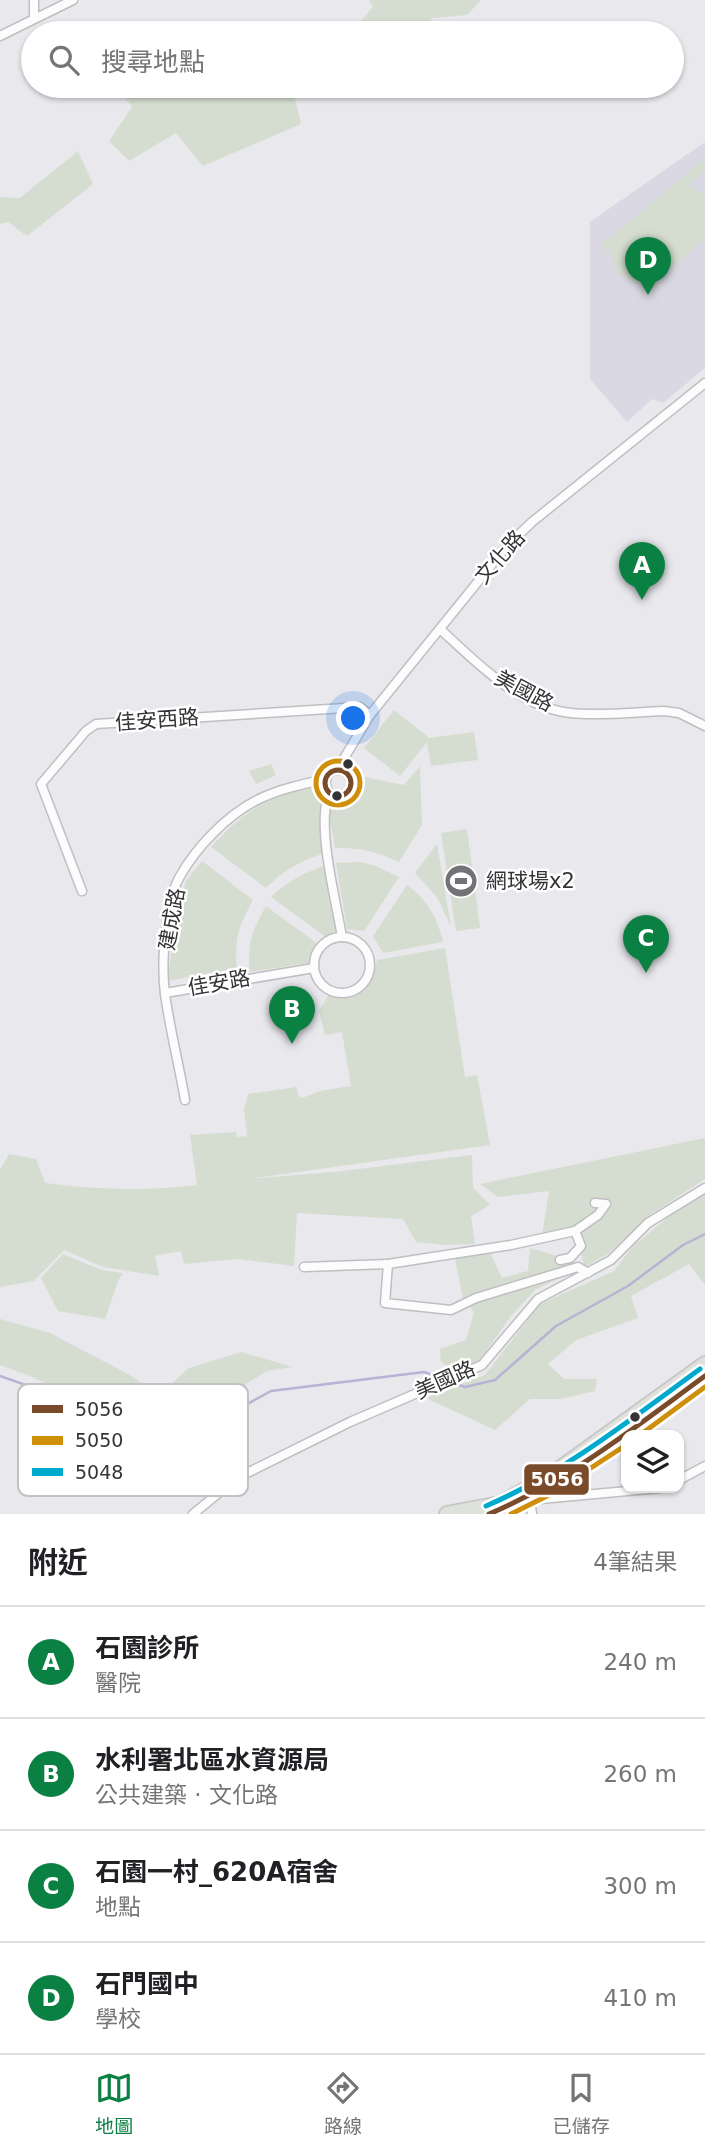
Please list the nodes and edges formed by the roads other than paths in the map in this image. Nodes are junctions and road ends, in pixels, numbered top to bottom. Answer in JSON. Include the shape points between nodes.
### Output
{"nodes":[{"id":1,"x":34,"y":0,"type":"edge"},
{"id":2,"x":73,"y":0,"type":"edge"},
{"id":3,"x":34,"y":18,"type":"junction"},
{"id":4,"x":28,"y":21,"type":"edge"},
{"id":5,"x":21,"y":25,"type":"edge"},
{"id":6,"x":0,"y":36,"type":"edge"},
{"id":7,"x":705,"y":383,"type":"edge"},
{"id":8,"x":440,"y":629,"type":"junction"},
{"id":9,"x":370,"y":715,"type":"junction"},
{"id":10,"x":705,"y":726,"type":"edge"},
{"id":11,"x":337,"y":770,"type":"junction"},
{"id":12,"x":326,"y":779,"type":"junction"},
{"id":13,"x":328,"y":793,"type":"junction"},
{"id":14,"x":82,"y":891,"type":"dead end"},
{"id":15,"x":342,"y":937,"type":"junction"},
{"id":16,"x":314,"y":968,"type":"junction"},
{"id":17,"x":165,"y":993,"type":"junction"},
{"id":18,"x":185,"y":1100,"type":"dead end"},
{"id":19,"x":705,"y":1188,"type":"edge"},
{"id":20,"x":595,"y":1203,"type":"dead end"},
{"id":21,"x":575,"y":1231,"type":"junction"},
{"id":22,"x":560,"y":1260,"type":"dead end"},
{"id":23,"x":388,"y":1264,"type":"junction"},
{"id":24,"x":304,"y":1267,"type":"dead end"},
{"id":25,"x":588,"y":1273,"type":"junction"},
{"id":26,"x":705,"y":1364,"type":"edge"},
{"id":27,"x":705,"y":1376,"type":"edge"},
{"id":28,"x":705,"y":1466,"type":"edge"},
{"id":29,"x":248,"y":1473,"type":"edge"},
{"id":30,"x":684,"y":1477,"type":"edge"},
{"id":31,"x":621,"y":1490,"type":"edge"},
{"id":32,"x":530,"y":1495,"type":"junction"},
{"id":33,"x":215,"y":1496,"type":"edge"},
{"id":34,"x":193,"y":1514,"type":"edge"},
{"id":35,"x":447,"y":1514,"type":"edge"},
{"id":36,"x":489,"y":1514,"type":"edge"},
{"id":37,"x":532,"y":1514,"type":"edge"}],
"edges":[{"from":1,"to":3,"type":"street"},
{"from":2,"to":3,"type":"street"},
{"from":3,"to":4,"type":"street"},
{"from":5,"to":6,"type":"street"},
{"from":7,"to":8,"type":"street","name":"文化路","via":[[532,522]]},
{"from":8,"to":9,"type":"street","name":"文化路"},
{"from":8,"to":10,"type":"street","name":"美國路","via":[[498,682],[546,707],[570,713],[664,711]]},
{"from":9,"to":11,"type":"street","name":"文化路"},
{"from":9,"to":14,"type":"street","name":"佳安西路","via":[[360,707],[96,724],[86,730],[41,784]]},
{"from":11,"to":12,"type":"street","name":"文化路"},
{"from":11,"to":13,"type":"street","via":[[350,777],[349,792],[335,797]]},
{"from":12,"to":13,"type":"street"},
{"from":12,"to":17,"type":"street","name":"建成路","via":[[258,800],[226,820],[200,849],[179,879],[171,908],[164,945]]},
{"from":13,"to":15,"type":"street","via":[[325,822]]},
{"from":15,"to":16,"type":"street","via":[[321,946]]},
{"from":15,"to":16,"type":"street","via":[[359,942],[367,951],[370,970],[364,983],[345,993],[331,990],[319,981]]},
{"from":16,"to":17,"type":"street","name":"佳安路"},
{"from":17,"to":18,"type":"street","name":"建成路"},
{"from":19,"to":25,"type":"street","name":"美國路","via":[[648,1223],[611,1261]]},
{"from":20,"to":21,"type":"street","via":[[606,1204]]},
{"from":21,"to":22,"type":"street","via":[[581,1246],[570,1258]]},
{"from":21,"to":23,"type":"street"},
{"from":23,"to":24,"type":"street"},
{"from":23,"to":25,"type":"street","via":[[385,1303],[451,1310],[578,1267]]},
{"from":25,"to":29,"type":"street","name":"美國路","via":[[538,1299],[482,1364]]},
{"from":26,"to":32,"type":"main road"},
{"from":27,"to":32,"type":"main road","via":[[550,1486]]},
{"from":28,"to":30,"type":"street"},
{"from":31,"to":32,"type":"street"},
{"from":32,"to":35,"type":"main road"},
{"from":32,"to":36,"type":"main road"},
{"from":32,"to":37,"type":"street"},
{"from":33,"to":34,"type":"street","name":"美國路"}]}
